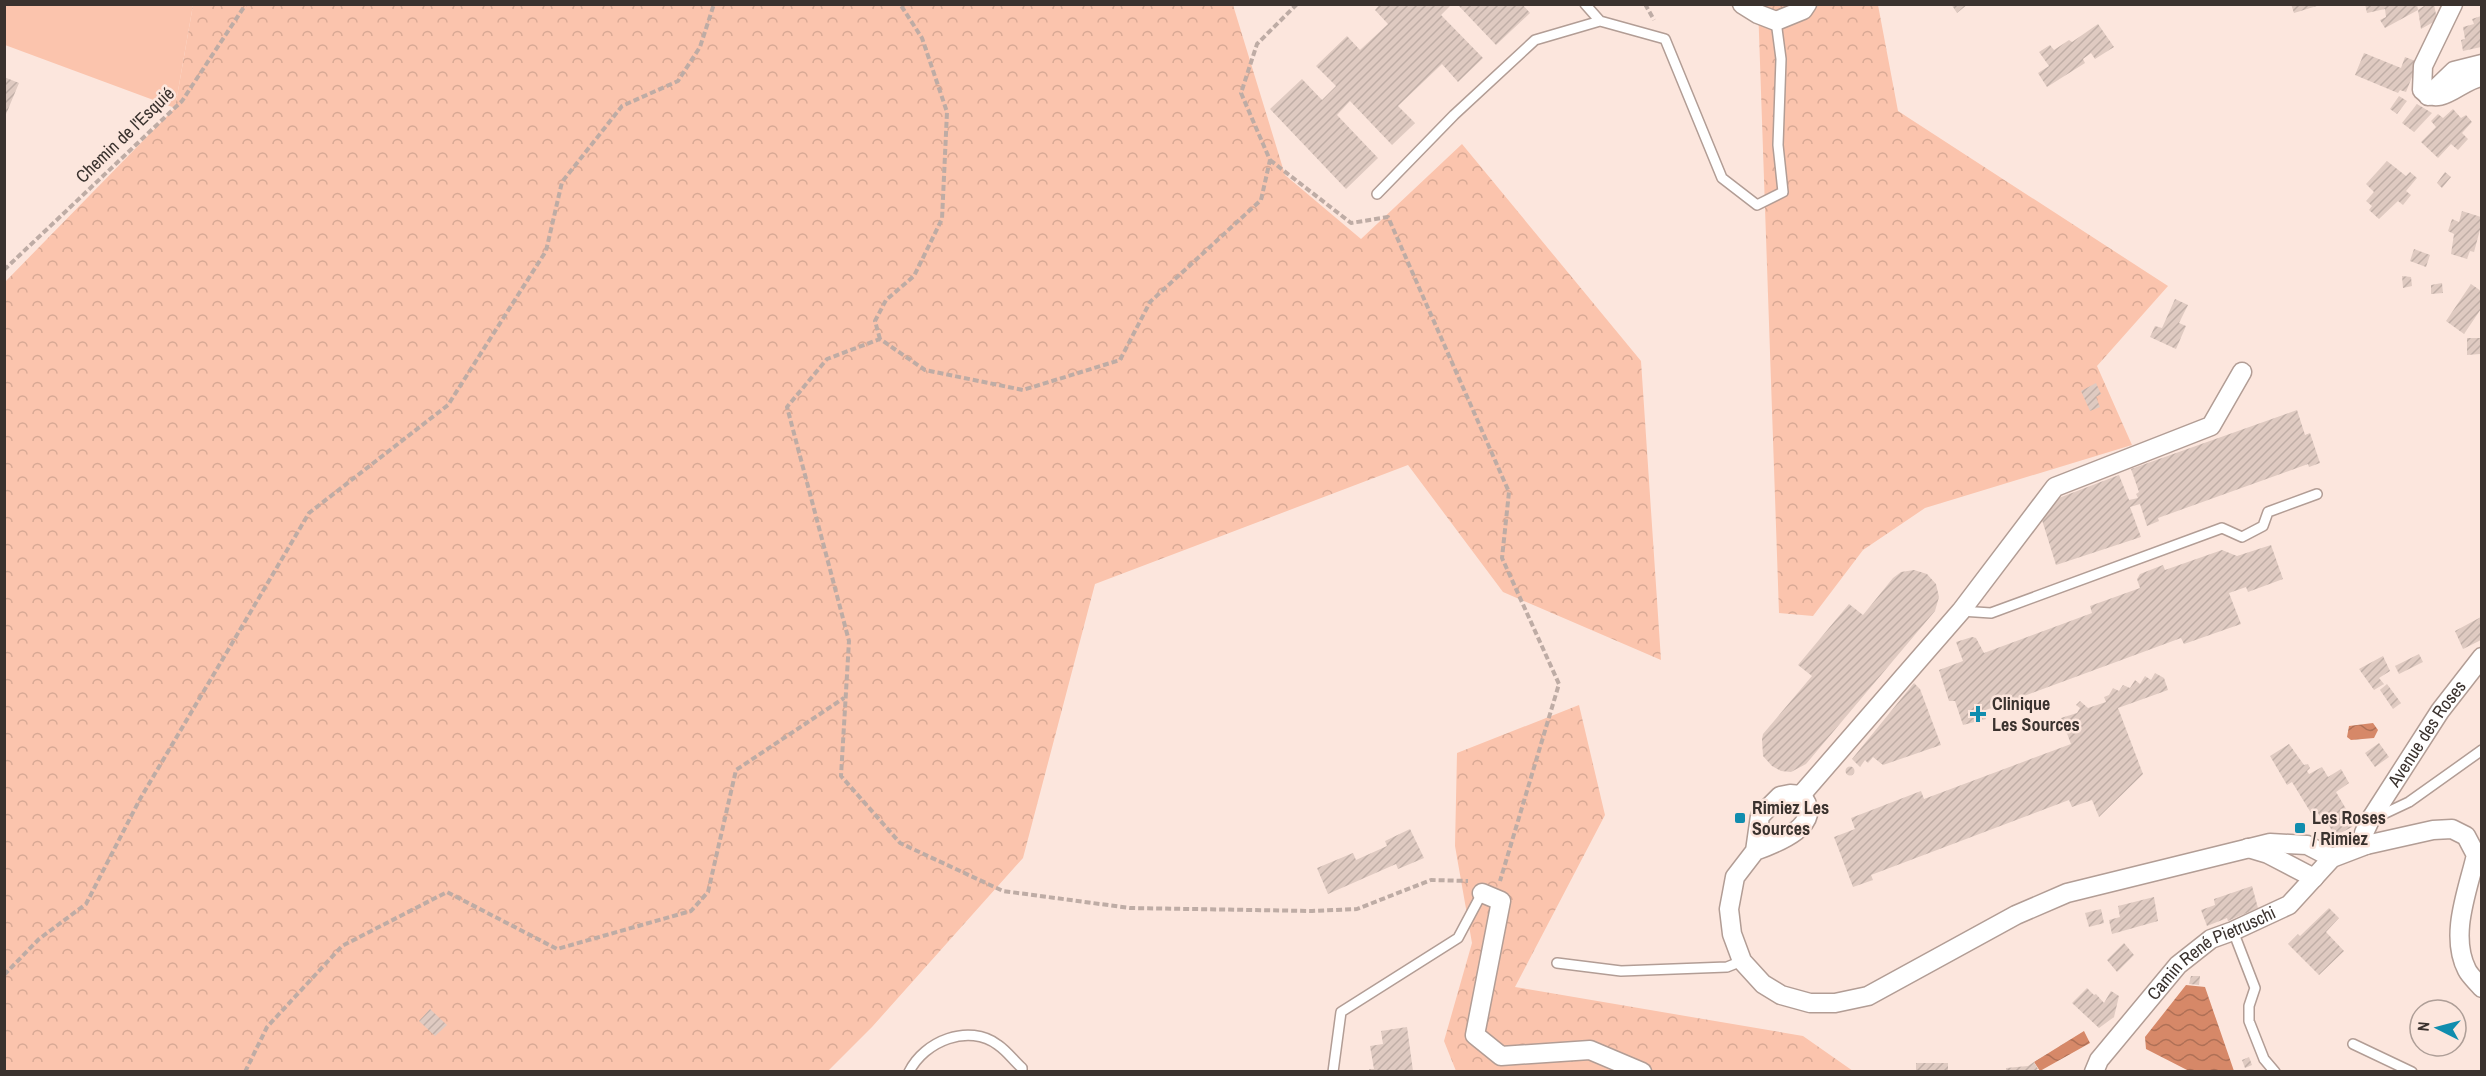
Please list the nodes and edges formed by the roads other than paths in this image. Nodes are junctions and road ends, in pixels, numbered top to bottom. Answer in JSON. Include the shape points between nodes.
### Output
{"nodes":[{"id":1,"x":1585,"y":4,"type":"edge"},
{"id":2,"x":1742,"y":4,"type":"edge"},
{"id":3,"x":1807,"y":4,"type":"edge"},
{"id":4,"x":2453,"y":4,"type":"edge"},
{"id":5,"x":1600,"y":21,"type":"junction"},
{"id":6,"x":1776,"y":21,"type":"junction"},
{"id":7,"x":2481,"y":64,"type":"edge"},
{"id":8,"x":2481,"y":77,"type":"edge"},
{"id":9,"x":2428,"y":96,"type":"junction"},
{"id":10,"x":1377,"y":194,"type":"dead end"},
{"id":11,"x":2242,"y":372,"type":"dead end"},
{"id":12,"x":2317,"y":494,"type":"dead end"},
{"id":13,"x":1961,"y":611,"type":"junction"},
{"id":14,"x":2481,"y":657,"type":"edge"},
{"id":15,"x":2481,"y":750,"type":"edge"},
{"id":16,"x":1802,"y":795,"type":"junction"},
{"id":17,"x":2370,"y":820,"type":"junction"},
{"id":18,"x":2366,"y":845,"type":"junction"},
{"id":19,"x":2248,"y":848,"type":"junction"},
{"id":20,"x":1755,"y":851,"type":"junction"},
{"id":21,"x":2479,"y":853,"type":"edge"},
{"id":22,"x":2332,"y":858,"type":"junction"},
{"id":23,"x":2314,"y":878,"type":"junction"},
{"id":24,"x":1482,"y":893,"type":"joint"},
{"id":25,"x":2233,"y":931,"type":"junction"},
{"id":26,"x":1742,"y":961,"type":"junction"},
{"id":27,"x":1557,"y":963,"type":"dead end"},
{"id":28,"x":2481,"y":988,"type":"edge"},
{"id":29,"x":2353,"y":1044,"type":"dead end"},
{"id":30,"x":909,"y":1071,"type":"edge"},
{"id":31,"x":1022,"y":1071,"type":"edge"},
{"id":32,"x":1333,"y":1071,"type":"edge"},
{"id":33,"x":1642,"y":1071,"type":"edge"},
{"id":34,"x":2094,"y":1071,"type":"edge"},
{"id":35,"x":2275,"y":1071,"type":"edge"},
{"id":36,"x":2412,"y":1071,"type":"edge"}],
"edges":[{"from":1,"to":5,"type":"lane"},
{"from":2,"to":6,"type":"street"},
{"from":3,"to":6,"type":"street","via":[[1803,10]]},
{"from":4,"to":9,"type":"street","via":[[2423,66],[2422,90]]},
{"from":5,"to":6,"type":"lane","via":[[1665,39],[1722,178],[1757,205],[1783,192],[1778,146],[1781,59]]},
{"from":5,"to":10,"type":"lane","via":[[1536,39]]},
{"from":7,"to":9,"type":"street","via":[[2454,71]]},
{"from":8,"to":9,"type":"street","via":[[2440,97]]},
{"from":11,"to":13,"type":"street","via":[[2211,426],[2055,487]]},
{"from":12,"to":13,"type":"lane","via":[[2268,512],[2263,526],[2242,537],[2222,528],[1991,613]]},
{"from":13,"to":16,"type":"street"},
{"from":14,"to":17,"type":"street","name":"Avenue des Roses","via":[[2440,711]]},
{"from":15,"to":17,"type":"lane","via":[[2409,802]]},
{"from":16,"to":20,"type":"street","via":[[1780,796],[1760,816]]},
{"from":16,"to":20,"type":"street","via":[[1809,808],[1808,819],[1794,833]]},
{"from":17,"to":18,"type":"street","name":"Avenue des Roses","via":[[2364,833]]},
{"from":18,"to":21,"type":"street","name":"Camin René Pietruschi","via":[[2452,829],[2466,836]]},
{"from":18,"to":22,"type":"street","name":"Camin René Pietruschi"},
{"from":19,"to":22,"type":"street","via":[[2300,843]]},
{"from":19,"to":23,"type":"street"},
{"from":19,"to":26,"type":"street","via":[[2067,893],[2016,915],[1868,996],[1810,1003],[1781,995],[1763,984]]},
{"from":20,"to":26,"type":"street","via":[[1736,877],[1729,909],[1732,934]]},
{"from":21,"to":28,"type":"street","name":"Camin René Pietruschi","via":[[2462,913],[2460,951],[2467,971]]},
{"from":22,"to":23,"type":"street","name":"Camin René Pietruschi"},
{"from":23,"to":25,"type":"street","name":"Camin René Pietruschi","via":[[2289,905]]},
{"from":24,"to":32,"type":"lane","via":[[1458,938],[1341,1012]]},
{"from":24,"to":33,"type":"street","via":[[1501,901],[1475,1035],[1501,1056],[1590,1050]]},
{"from":25,"to":34,"type":"street","name":"Camin René Pietruschi","via":[[2211,939],[2178,965]]},
{"from":25,"to":35,"type":"lane","via":[[2255,988],[2249,1021],[2264,1059]]},
{"from":26,"to":27,"type":"lane","via":[[1727,967],[1622,971]]},
{"from":29,"to":36,"type":"lane"},
{"from":30,"to":31,"type":"lane","via":[[937,1041],[971,1035],[997,1044]]}]}
